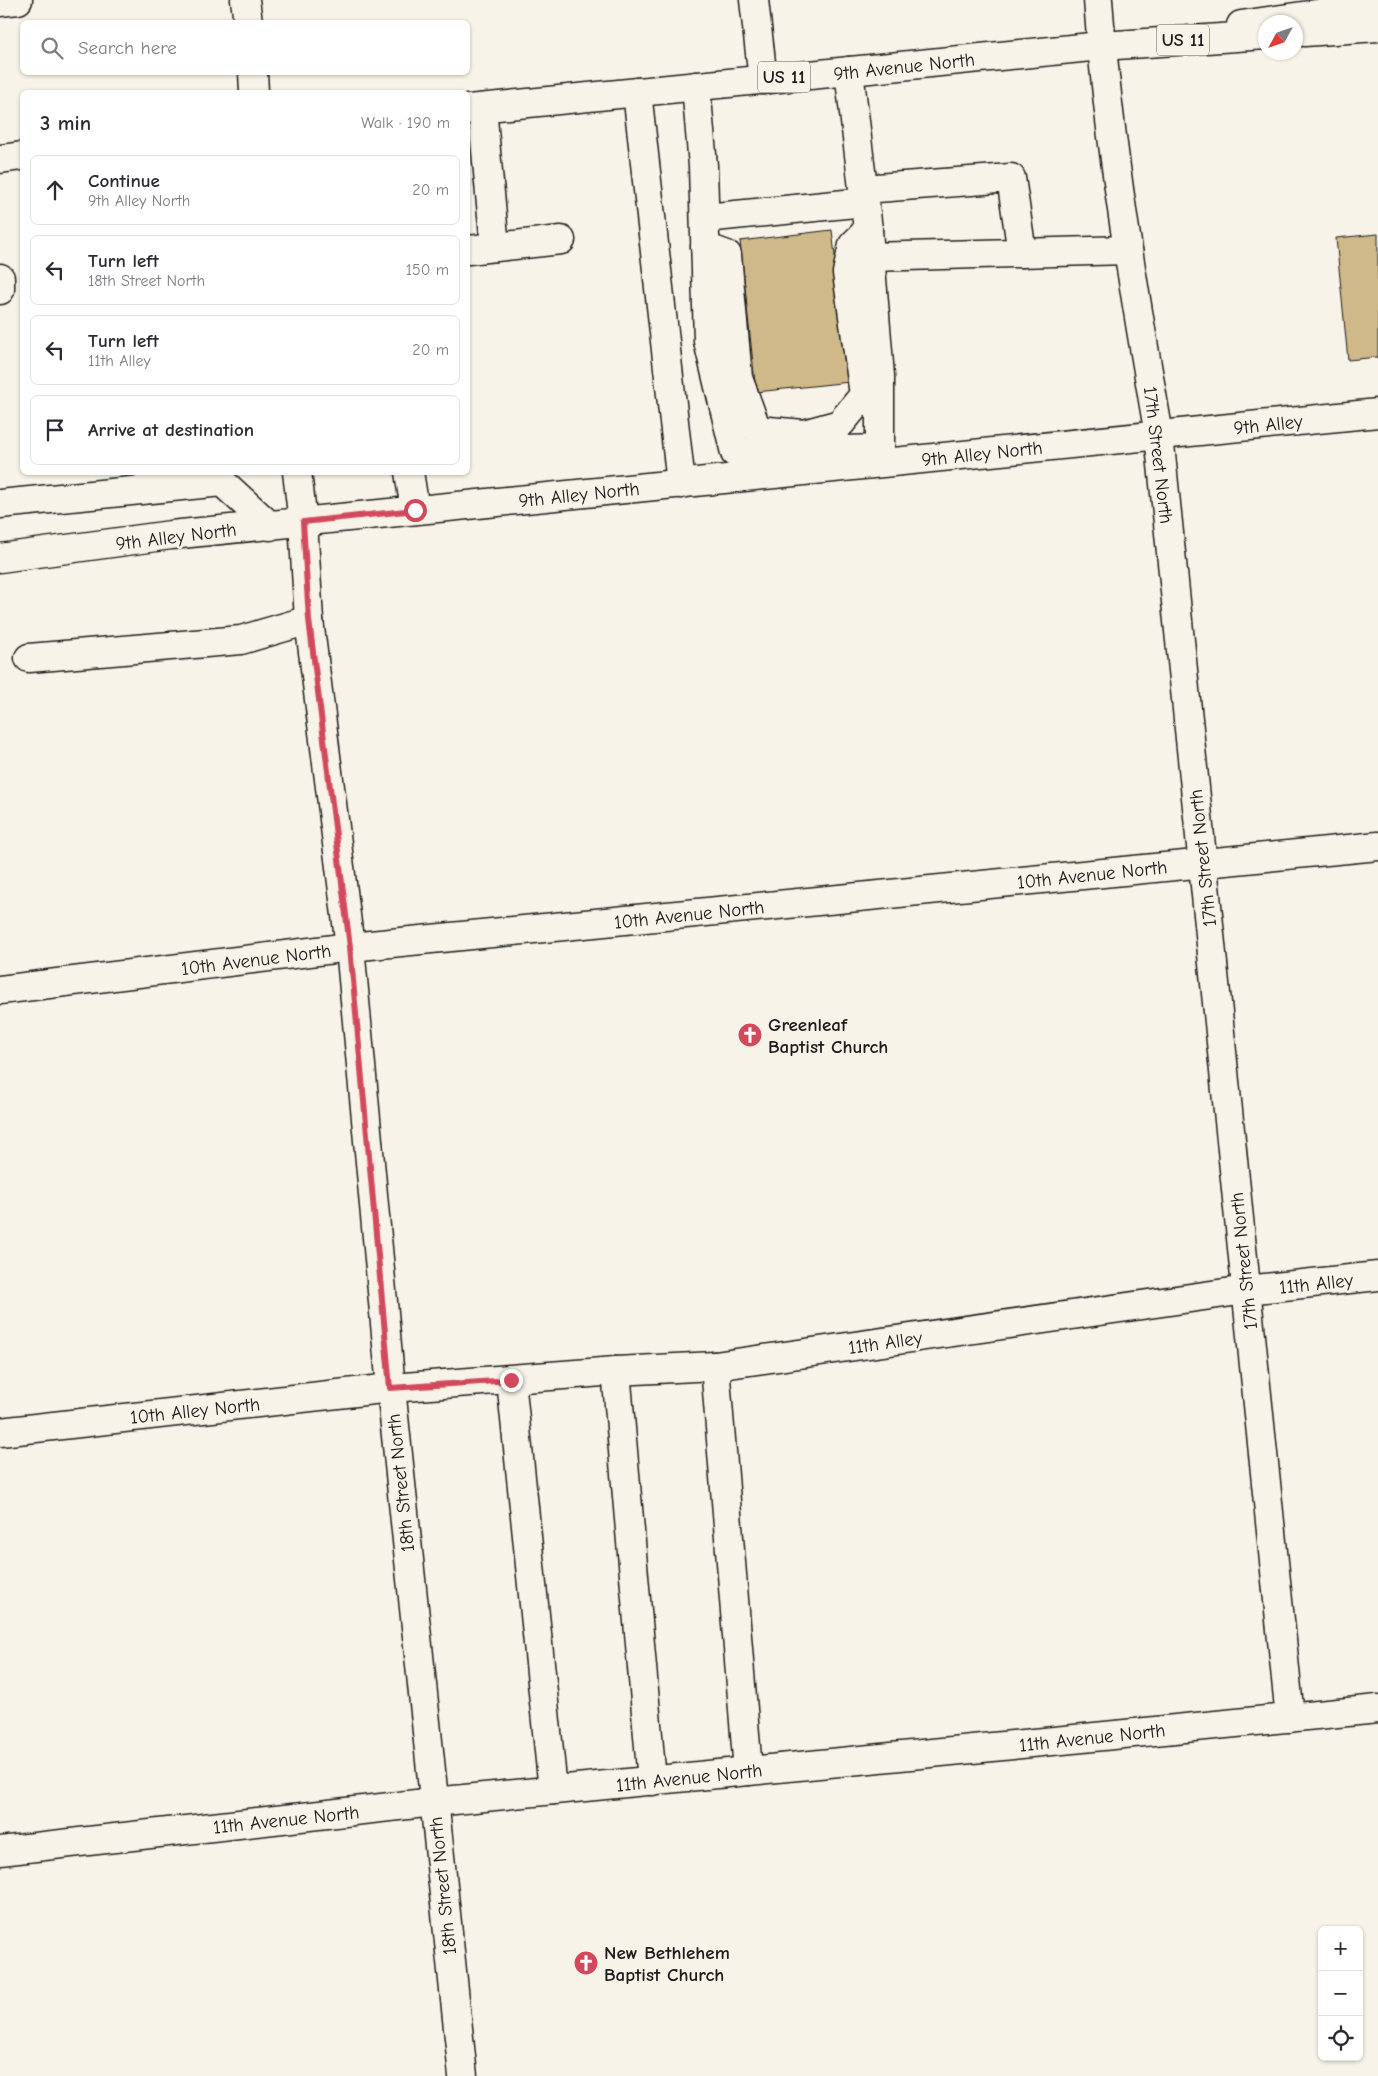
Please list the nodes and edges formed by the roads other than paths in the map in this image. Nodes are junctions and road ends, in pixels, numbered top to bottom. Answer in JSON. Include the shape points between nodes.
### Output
{"nodes":[{"id":1,"x":18,"y":0,"type":"edge"},
{"id":2,"x":245,"y":0,"type":"edge"},
{"id":3,"x":754,"y":0,"type":"edge"},
{"id":4,"x":1098,"y":0,"type":"edge"},
{"id":5,"x":0,"y":2,"type":"edge"},
{"id":6,"x":1378,"y":5,"type":"edge"},
{"id":7,"x":248,"y":20,"type":"edge"},
{"id":8,"x":1378,"y":27,"type":"edge"},
{"id":9,"x":1303,"y":32,"type":"edge"},
{"id":10,"x":1258,"y":36,"type":"edge"},
{"id":11,"x":1101,"y":46,"type":"junction"},
{"id":12,"x":849,"y":71,"type":"junction"},
{"id":13,"x":253,"y":75,"type":"edge"},
{"id":14,"x":763,"y":80,"type":"junction"},
{"id":15,"x":696,"y":86,"type":"junction"},
{"id":16,"x":254,"y":90,"type":"edge"},
{"id":17,"x":637,"y":92,"type":"junction"},
{"id":18,"x":475,"y":108,"type":"edge"},
{"id":19,"x":20,"y":156,"type":"edge"},
{"id":20,"x":0,"y":159,"type":"edge"},
{"id":21,"x":864,"y":196,"type":"junction"},
{"id":22,"x":705,"y":218,"type":"junction"},
{"id":23,"x":868,"y":230,"type":"junction"},
{"id":24,"x":561,"y":240,"type":"dead end"},
{"id":25,"x":495,"y":247,"type":"junction"},
{"id":26,"x":705,"y":247,"type":"junction"},
{"id":27,"x":470,"y":250,"type":"edge"},
{"id":28,"x":1128,"y":250,"type":"junction"},
{"id":29,"x":1022,"y":253,"type":"junction"},
{"id":30,"x":870,"y":257,"type":"junction"},
{"id":31,"x":0,"y":278,"type":"edge"},
{"id":32,"x":0,"y":290,"type":"edge"},
{"id":33,"x":1378,"y":413,"type":"edge"},
{"id":34,"x":1159,"y":435,"type":"junction"},
{"id":35,"x":297,"y":475,"type":"edge"},
{"id":36,"x":409,"y":475,"type":"edge"},
{"id":37,"x":681,"y":484,"type":"junction"},
{"id":38,"x":0,"y":504,"type":"edge"},
{"id":39,"x":415,"y":510,"type":"junction"},
{"id":40,"x":303,"y":522,"type":"junction"},
{"id":41,"x":270,"y":526,"type":"junction"},
{"id":42,"x":0,"y":558,"type":"edge"},
{"id":43,"x":309,"y":620,"type":"junction"},
{"id":44,"x":29,"y":658,"type":"dead end"},
{"id":45,"x":1378,"y":846,"type":"edge"},
{"id":46,"x":1203,"y":863,"type":"junction"},
{"id":47,"x":350,"y":947,"type":"junction"},
{"id":48,"x":0,"y":990,"type":"edge"},
{"id":49,"x":1378,"y":1276,"type":"edge"},
{"id":50,"x":1246,"y":1290,"type":"junction"},
{"id":51,"x":715,"y":1366,"type":"junction"},
{"id":52,"x":616,"y":1371,"type":"junction"},
{"id":53,"x":511,"y":1380,"type":"junction"},
{"id":54,"x":390,"y":1388,"type":"junction"},
{"id":55,"x":0,"y":1432,"type":"edge"},
{"id":56,"x":1378,"y":1709,"type":"edge"},
{"id":57,"x":1290,"y":1718,"type":"junction"},
{"id":58,"x":748,"y":1771,"type":"junction"},
{"id":59,"x":652,"y":1781,"type":"junction"},
{"id":60,"x":553,"y":1790,"type":"junction"},
{"id":61,"x":434,"y":1802,"type":"junction"},
{"id":62,"x":0,"y":1852,"type":"edge"},
{"id":63,"x":463,"y":2076,"type":"edge"}],
"edges":[{"from":1,"to":5,"type":"street"},
{"from":2,"to":7,"type":"street"},
{"from":3,"to":14,"type":"street"},
{"from":4,"to":11,"type":"street","name":"17th Street North"},
{"from":6,"to":11,"type":"street","name":"9th Avenue North","number":"US 11"},
{"from":8,"to":9,"type":"street"},
{"from":10,"to":11,"type":"street","name":"9th Avenue North","number":"US 11"},
{"from":11,"to":12,"type":"street","name":"9th Avenue North","number":"US 11"},
{"from":11,"to":28,"type":"street","name":"17th Street North"},
{"from":12,"to":14,"type":"street","name":"9th Avenue North","number":"US 11"},
{"from":12,"to":21,"type":"street"},
{"from":13,"to":16,"type":"street"},
{"from":14,"to":15,"type":"street","name":"9th Avenue North","number":"US 11"},
{"from":15,"to":17,"type":"street","name":"9th Avenue North","number":"US 11"},
{"from":15,"to":22,"type":"street"},
{"from":17,"to":18,"type":"street","name":"9th Avenue North","number":"US 11"},
{"from":17,"to":37,"type":"street"},
{"from":18,"to":25,"type":"street"},
{"from":19,"to":20,"type":"street"},
{"from":21,"to":22,"type":"street"},
{"from":21,"to":23,"type":"street"},
{"from":21,"to":29,"type":"street","via":[[1011,178]]},
{"from":22,"to":26,"type":"street"},
{"from":23,"to":26,"type":"street","via":[[853,245],[848,273],[864,395],[840,424],[804,434],[757,430],[738,378],[727,255]]},
{"from":23,"to":30,"type":"street"},
{"from":24,"to":25,"type":"street"},
{"from":25,"to":27,"type":"street"},
{"from":26,"to":30,"type":"street","via":[[708,341],[736,453],[880,448],[880,376]]},
{"from":28,"to":29,"type":"street"},
{"from":28,"to":34,"type":"street","name":"17th Street North"},
{"from":29,"to":30,"type":"street"},
{"from":31,"to":32,"type":"street"},
{"from":33,"to":34,"type":"street","name":"9th Alley"},
{"from":34,"to":37,"type":"street","name":"9th Alley North"},
{"from":34,"to":46,"type":"street","name":"17th Street North"},
{"from":35,"to":40,"type":"street","name":"18th Street North"},
{"from":36,"to":39,"type":"street"},
{"from":37,"to":39,"type":"street","name":"9th Alley North"},
{"from":38,"to":41,"type":"street","via":[[222,482]]},
{"from":39,"to":40,"type":"street","name":"9th Alley North"},
{"from":40,"to":41,"type":"street","name":"9th Alley North"},
{"from":40,"to":43,"type":"street","name":"18th Street North"},
{"from":41,"to":42,"type":"street","name":"9th Alley North","via":[[171,535]]},
{"from":43,"to":44,"type":"street","via":[[241,640]]},
{"from":43,"to":47,"type":"street","name":"18th Street North"},
{"from":45,"to":46,"type":"street","name":"10th Avenue North"},
{"from":46,"to":47,"type":"street","name":"10th Avenue North"},
{"from":46,"to":50,"type":"street","name":"17th Street North"},
{"from":47,"to":48,"type":"street","name":"10th Avenue North"},
{"from":47,"to":54,"type":"street","name":"18th Street North"},
{"from":49,"to":50,"type":"street","name":"11th Alley"},
{"from":50,"to":51,"type":"street","name":"11th Alley"},
{"from":50,"to":57,"type":"street","name":"17th Street North"},
{"from":51,"to":52,"type":"street","name":"11th Alley"},
{"from":51,"to":58,"type":"street"},
{"from":52,"to":53,"type":"street","name":"11th Alley"},
{"from":52,"to":59,"type":"street"},
{"from":53,"to":54,"type":"street","name":"11th Alley"},
{"from":53,"to":60,"type":"street"},
{"from":54,"to":55,"type":"street","name":"10th Alley North"},
{"from":54,"to":61,"type":"street","name":"18th Street North"},
{"from":56,"to":57,"type":"street","name":"11th Avenue North"},
{"from":57,"to":58,"type":"street","name":"11th Avenue North"},
{"from":58,"to":59,"type":"street","name":"11th Avenue North"},
{"from":59,"to":60,"type":"street","name":"11th Avenue North"},
{"from":60,"to":61,"type":"street","name":"11th Avenue North"},
{"from":61,"to":62,"type":"street","name":"11th Avenue North"},
{"from":61,"to":63,"type":"street","name":"18th Street North"}]}
